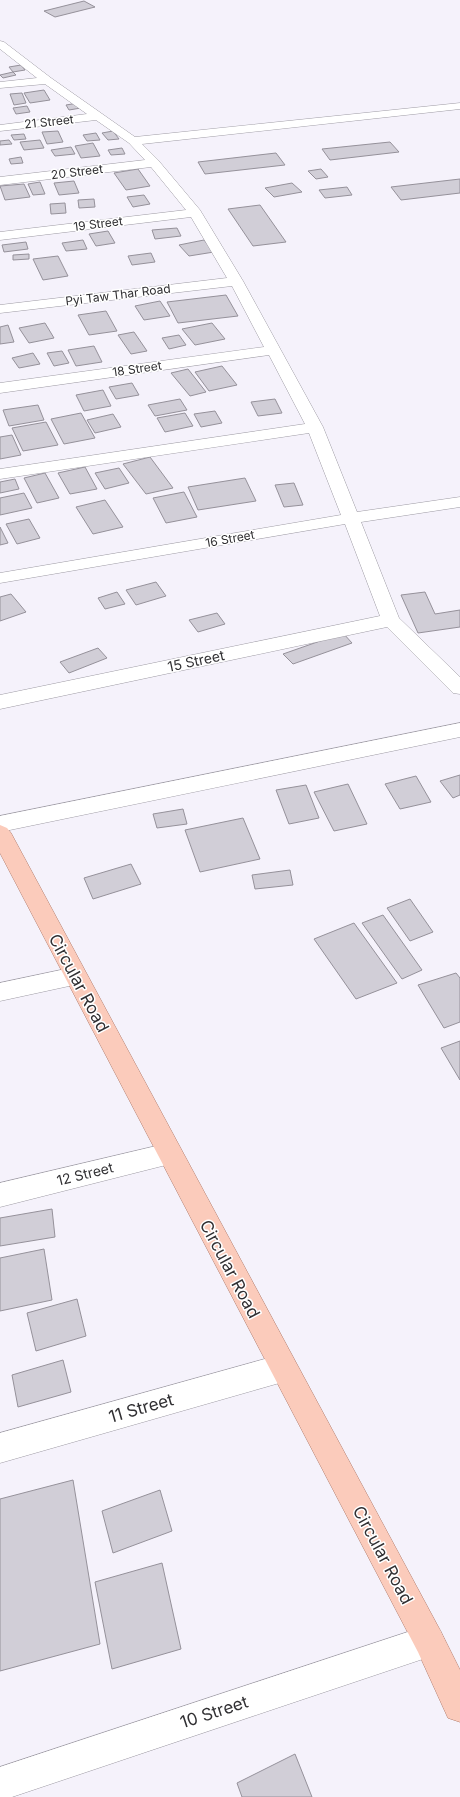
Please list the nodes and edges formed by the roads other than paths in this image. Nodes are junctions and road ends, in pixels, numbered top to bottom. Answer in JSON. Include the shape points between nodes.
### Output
{"nodes":[{"id":1,"x":0,"y":44,"type":"edge"},
{"id":2,"x":47,"y":80,"type":"junction"},
{"id":3,"x":0,"y":85,"type":"edge"},
{"id":4,"x":460,"y":106,"type":"edge"},
{"id":5,"x":98,"y":116,"type":"junction"},
{"id":6,"x":0,"y":128,"type":"edge"},
{"id":7,"x":133,"y":141,"type":"junction"},
{"id":8,"x":154,"y":163,"type":"junction"},
{"id":9,"x":0,"y":181,"type":"edge"},
{"id":10,"x":195,"y":213,"type":"junction"},
{"id":11,"x":0,"y":236,"type":"edge"},
{"id":12,"x":236,"y":280,"type":"junction"},
{"id":13,"x":0,"y":309,"type":"edge"},
{"id":14,"x":273,"y":350,"type":"junction"},
{"id":15,"x":0,"y":388,"type":"edge"},
{"id":16,"x":315,"y":427,"type":"junction"},
{"id":17,"x":0,"y":474,"type":"edge"},
{"id":18,"x":460,"y":502,"type":"edge"},
{"id":19,"x":351,"y":518,"type":"junction"},
{"id":20,"x":0,"y":578,"type":"edge"},
{"id":21,"x":391,"y":620,"type":"junction"},
{"id":22,"x":460,"y":688,"type":"edge"},
{"id":23,"x":0,"y":702,"type":"edge"},
{"id":24,"x":460,"y":730,"type":"edge"},
{"id":25,"x":0,"y":824,"type":"edge"},
{"id":26,"x":0,"y":833,"type":"edge"},
{"id":27,"x":75,"y":976,"type":"junction"},
{"id":28,"x":0,"y":992,"type":"edge"},
{"id":29,"x":169,"y":1154,"type":"junction"},
{"id":30,"x":0,"y":1194,"type":"edge"},
{"id":31,"x":283,"y":1368,"type":"junction"},
{"id":32,"x":0,"y":1448,"type":"edge"},
{"id":33,"x":429,"y":1641,"type":"junction"},
{"id":34,"x":460,"y":1706,"type":"edge"},
{"id":35,"x":0,"y":1784,"type":"edge"}],
"edges":[{"from":1,"to":2,"type":"street"},
{"from":2,"to":3,"type":"street"},
{"from":2,"to":5,"type":"street"},
{"from":4,"to":7,"type":"street"},
{"from":5,"to":6,"type":"street","name":"21 Street"},
{"from":5,"to":7,"type":"street"},
{"from":7,"to":8,"type":"street"},
{"from":8,"to":9,"type":"street","name":"20 Street"},
{"from":8,"to":10,"type":"street"},
{"from":10,"to":11,"type":"street","name":"19 Street"},
{"from":10,"to":12,"type":"street"},
{"from":12,"to":13,"type":"street","name":"Pyi Taw Thar Road"},
{"from":12,"to":14,"type":"street"},
{"from":14,"to":15,"type":"street","name":"18 Street"},
{"from":14,"to":16,"type":"street"},
{"from":16,"to":17,"type":"street"},
{"from":16,"to":19,"type":"street"},
{"from":18,"to":19,"type":"street","name":"16 Street"},
{"from":19,"to":20,"type":"street","name":"16 Street"},
{"from":19,"to":21,"type":"street"},
{"from":21,"to":22,"type":"street"},
{"from":21,"to":23,"type":"street","name":"15 Street"},
{"from":24,"to":25,"type":"street"},
{"from":26,"to":27,"type":"main road","name":"Circular Road"},
{"from":27,"to":28,"type":"street"},
{"from":27,"to":29,"type":"main road","name":"Circular Road"},
{"from":29,"to":30,"type":"street","name":"12 Street"},
{"from":29,"to":31,"type":"main road","name":"Circular Road"},
{"from":31,"to":32,"type":"street","name":"11 Street"},
{"from":31,"to":33,"type":"main road","name":"Circular Road"},
{"from":33,"to":34,"type":"main road","name":"Circular Road"},
{"from":33,"to":35,"type":"street","name":"10 Street"}]}
